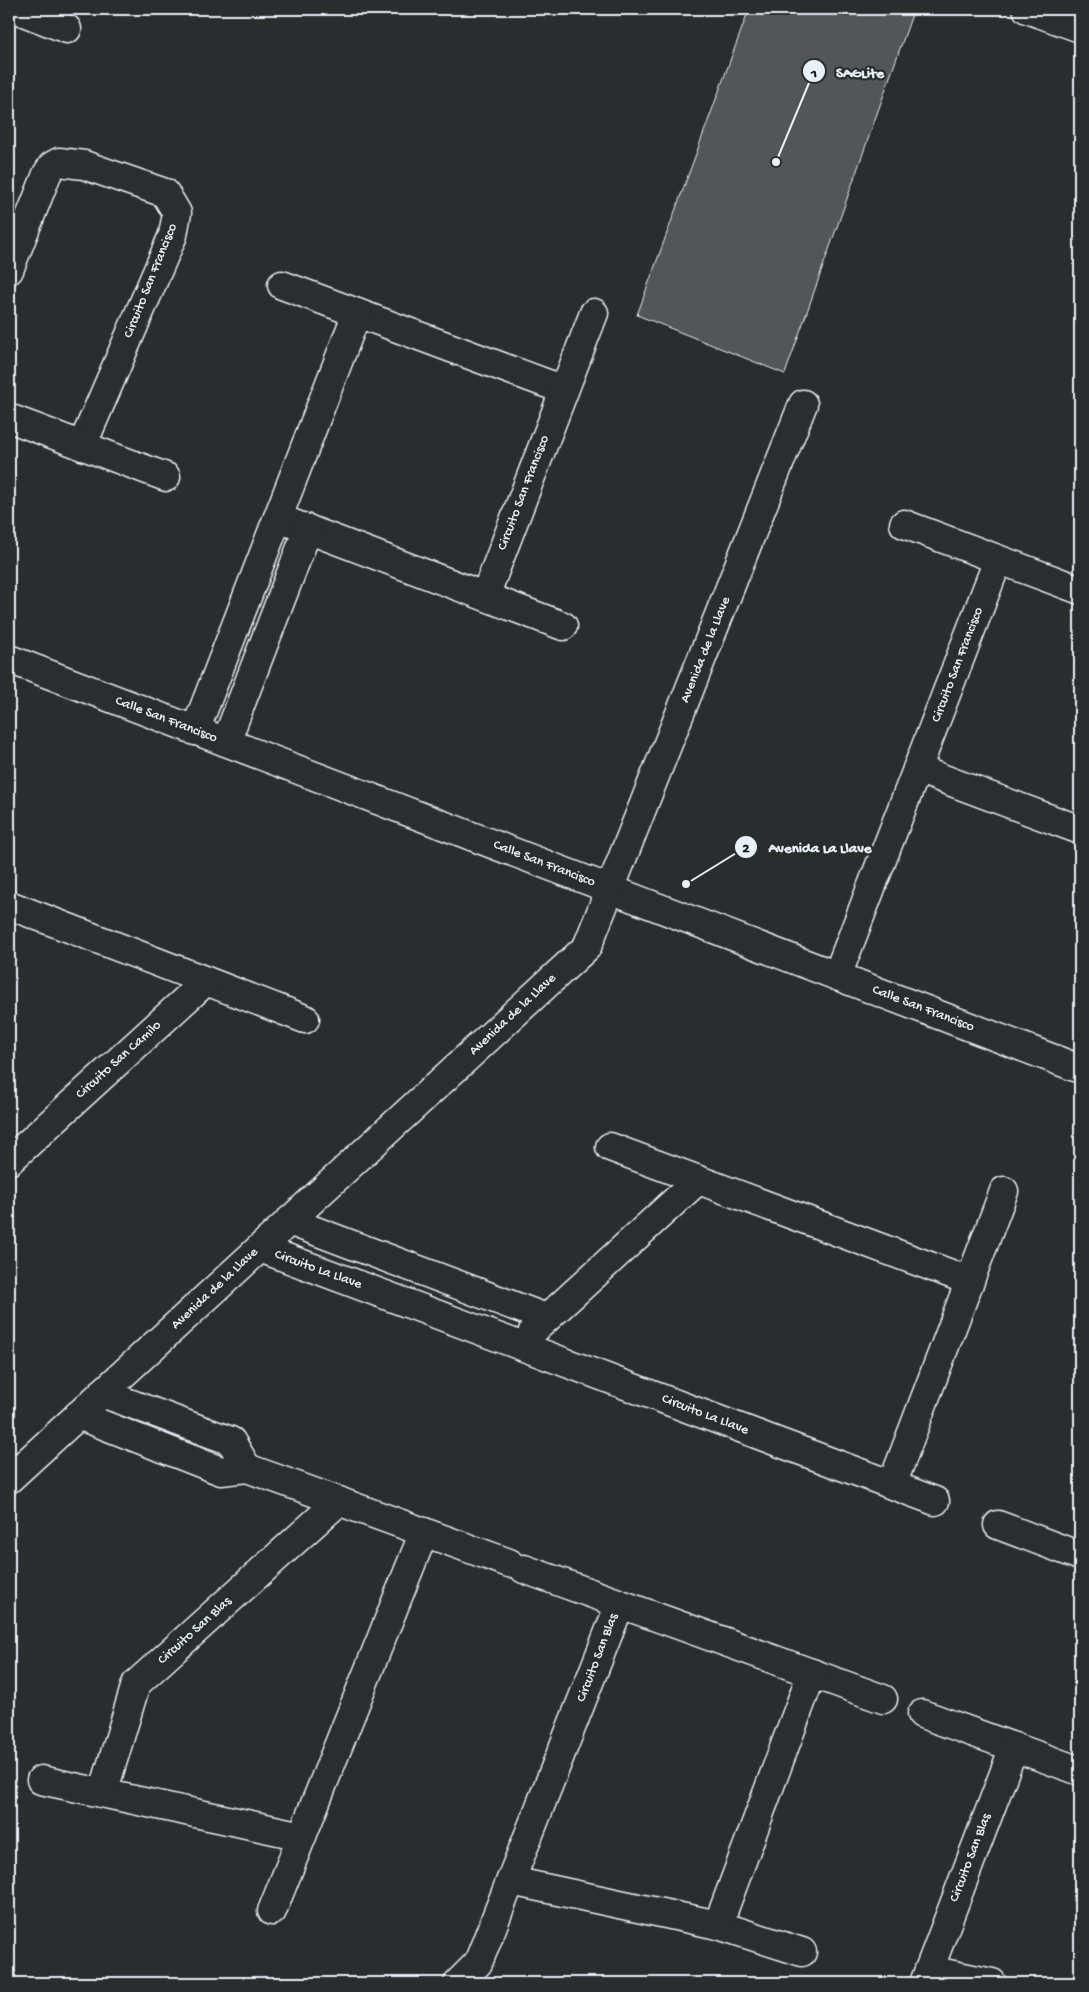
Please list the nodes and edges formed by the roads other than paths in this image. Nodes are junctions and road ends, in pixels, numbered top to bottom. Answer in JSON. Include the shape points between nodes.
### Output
{"nodes":[{"id":1,"x":16,"y":9,"type":"edge"},
{"id":2,"x":1027,"y":9,"type":"edge"},
{"id":3,"x":1080,"y":28,"type":"edge"},
{"id":4,"x":68,"y":29,"type":"dead end"},
{"id":5,"x":9,"y":270,"type":"edge"},
{"id":6,"x":282,"y":285,"type":"dead end"},
{"id":7,"x":357,"y":313,"type":"junction"},
{"id":8,"x":594,"y":313,"type":"dead end"},
{"id":9,"x":564,"y":390,"type":"junction"},
{"id":10,"x":804,"y":404,"type":"dead end"},
{"id":11,"x":9,"y":418,"type":"edge"},
{"id":12,"x":82,"y":446,"type":"junction"},
{"id":13,"x":166,"y":477,"type":"dead end"},
{"id":14,"x":278,"y":518,"type":"junction"},
{"id":15,"x":904,"y":524,"type":"dead end"},
{"id":16,"x":308,"y":529,"type":"junction"},
{"id":17,"x":998,"y":560,"type":"junction"},
{"id":18,"x":1080,"y":590,"type":"edge"},
{"id":19,"x":485,"y":596,"type":"junction"},
{"id":20,"x":563,"y":626,"type":"dead end"},
{"id":21,"x":9,"y":659,"type":"edge"},
{"id":22,"x":195,"y":731,"type":"junction"},
{"id":23,"x":226,"y":742,"type":"junction"},
{"id":24,"x":917,"y":770,"type":"junction"},
{"id":25,"x":1079,"y":825,"type":"edge"},
{"id":26,"x":610,"y":890,"type":"junction"},
{"id":27,"x":9,"y":905,"type":"edge"},
{"id":28,"x":837,"y":976,"type":"junction"},
{"id":29,"x":206,"y":981,"type":"junction"},
{"id":30,"x":305,"y":1019,"type":"dead end"},
{"id":31,"x":1080,"y":1069,"type":"edge"},
{"id":32,"x":20,"y":1135,"type":"edge"},
{"id":33,"x":610,"y":1147,"type":"dead end"},
{"id":34,"x":9,"y":1160,"type":"edge"},
{"id":35,"x":698,"y":1180,"type":"junction"},
{"id":36,"x":1004,"y":1191,"type":"dead end"},
{"id":37,"x":289,"y":1221,"type":"junction"},
{"id":38,"x":260,"y":1248,"type":"junction"},
{"id":39,"x":970,"y":1281,"type":"junction"},
{"id":40,"x":546,"y":1318,"type":"junction"},
{"id":41,"x":518,"y":1345,"type":"junction"},
{"id":42,"x":102,"y":1393,"type":"junction"},
{"id":43,"x":78,"y":1415,"type":"junction"},
{"id":44,"x":247,"y":1468,"type":"junction"},
{"id":45,"x":9,"y":1479,"type":"edge"},
{"id":46,"x":892,"y":1485,"type":"junction"},
{"id":47,"x":935,"y":1501,"type":"dead end"},
{"id":48,"x":339,"y":1502,"type":"junction"},
{"id":49,"x":998,"y":1524,"type":"dead end"},
{"id":50,"x":424,"y":1532,"type":"junction"},
{"id":51,"x":1080,"y":1556,"type":"edge"},
{"id":52,"x":620,"y":1604,"type":"junction"},
{"id":53,"x":812,"y":1673,"type":"junction"},
{"id":54,"x":883,"y":1699,"type":"dead end"},
{"id":55,"x":922,"y":1714,"type":"dead end"},
{"id":56,"x":1014,"y":1747,"type":"junction"},
{"id":57,"x":1080,"y":1771,"type":"edge"},
{"id":58,"x":41,"y":1780,"type":"dead end"},
{"id":59,"x":103,"y":1793,"type":"junction"},
{"id":60,"x":302,"y":1836,"type":"junction"},
{"id":61,"x":511,"y":1881,"type":"junction"},
{"id":62,"x":272,"y":1911,"type":"dead end"},
{"id":63,"x":718,"y":1925,"type":"junction"},
{"id":64,"x":802,"y":1952,"type":"dead end"},
{"id":65,"x":482,"y":1973,"type":"edge"},
{"id":66,"x":927,"y":1977,"type":"edge"},
{"id":67,"x":458,"y":1983,"type":"edge"},
{"id":68,"x":992,"y":1983,"type":"edge"}],
"edges":[{"from":1,"to":4,"type":"street"},
{"from":2,"to":3,"type":"street"},
{"from":5,"to":12,"type":"street","name":"Circuito San Francisco","via":[[47,174],[59,162],[84,165],[165,193],[177,213],[173,235]]},
{"from":6,"to":7,"type":"street"},
{"from":7,"to":9,"type":"street"},
{"from":7,"to":14,"type":"street"},
{"from":8,"to":9,"type":"street","name":"Circuito San Francisco"},
{"from":9,"to":19,"type":"street","name":"Circuito San Francisco"},
{"from":10,"to":26,"type":"street","name":"Avenida de la Llave"},
{"from":11,"to":12,"type":"street"},
{"from":12,"to":13,"type":"street"},
{"from":14,"to":16,"type":"street"},
{"from":14,"to":22,"type":"street"},
{"from":15,"to":17,"type":"street"},
{"from":16,"to":19,"type":"street"},
{"from":16,"to":23,"type":"street"},
{"from":17,"to":18,"type":"street"},
{"from":17,"to":24,"type":"street","name":"Circuito San Francisco"},
{"from":19,"to":20,"type":"street"},
{"from":21,"to":22,"type":"street","name":"Calle San Francisco"},
{"from":22,"to":23,"type":"street","name":"Calle San Francisco"},
{"from":23,"to":26,"type":"street","name":"Calle San Francisco"},
{"from":24,"to":25,"type":"street"},
{"from":24,"to":28,"type":"street","name":"Circuito San Francisco"},
{"from":26,"to":28,"type":"street","name":"Calle San Francisco"},
{"from":26,"to":37,"type":"street","name":"Avenida de la Llave","via":[[588,947]]},
{"from":27,"to":29,"type":"street"},
{"from":28,"to":31,"type":"street","name":"Calle San Francisco"},
{"from":29,"to":30,"type":"street"},
{"from":29,"to":32,"type":"street","name":"Circuito San Camilo"},
{"from":32,"to":34,"type":"street","name":"Circuito San Camilo"},
{"from":33,"to":35,"type":"street"},
{"from":35,"to":39,"type":"street"},
{"from":35,"to":40,"type":"street"},
{"from":36,"to":39,"type":"street"},
{"from":37,"to":38,"type":"street","name":"Avenida de la Llave"},
{"from":37,"to":40,"type":"street"},
{"from":38,"to":41,"type":"street","name":"Circuito La Llave"},
{"from":38,"to":42,"type":"street","name":"Avenida de la Llave"},
{"from":39,"to":46,"type":"street"},
{"from":40,"to":41,"type":"street"},
{"from":41,"to":46,"type":"street","name":"Circuito La Llave"},
{"from":42,"to":43,"type":"street","name":"Avenida de la Llave"},
{"from":42,"to":44,"type":"street","via":[[231,1441]]},
{"from":43,"to":44,"type":"street","name":"Circuito San Blas","via":[[221,1471]]},
{"from":43,"to":45,"type":"street","name":"Avenida de la Llave"},
{"from":44,"to":48,"type":"street","name":"Circuito San Blas"},
{"from":46,"to":47,"type":"street","name":"Circuito La Llave"},
{"from":48,"to":50,"type":"street","name":"Circuito San Blas"},
{"from":48,"to":59,"type":"street","name":"Circuito San Blas","via":[[136,1684]]},
{"from":49,"to":51,"type":"street"},
{"from":50,"to":52,"type":"street","name":"Circuito San Blas"},
{"from":50,"to":60,"type":"street"},
{"from":52,"to":53,"type":"street","name":"Circuito San Blas"},
{"from":52,"to":61,"type":"street","name":"Circuito San Blas"},
{"from":53,"to":54,"type":"street","name":"Circuito San Blas"},
{"from":53,"to":63,"type":"street"},
{"from":55,"to":56,"type":"street"},
{"from":56,"to":57,"type":"street"},
{"from":56,"to":66,"type":"street","name":"Circuito San Blas"},
{"from":58,"to":59,"type":"street"},
{"from":59,"to":60,"type":"street"},
{"from":60,"to":62,"type":"street"},
{"from":61,"to":63,"type":"street"},
{"from":61,"to":65,"type":"street","name":"Circuito San Blas"},
{"from":63,"to":64,"type":"street"},
{"from":65,"to":67,"type":"street","name":"Circuito San Blas"},
{"from":66,"to":68,"type":"street","name":"Circuito San Blas"}]}
